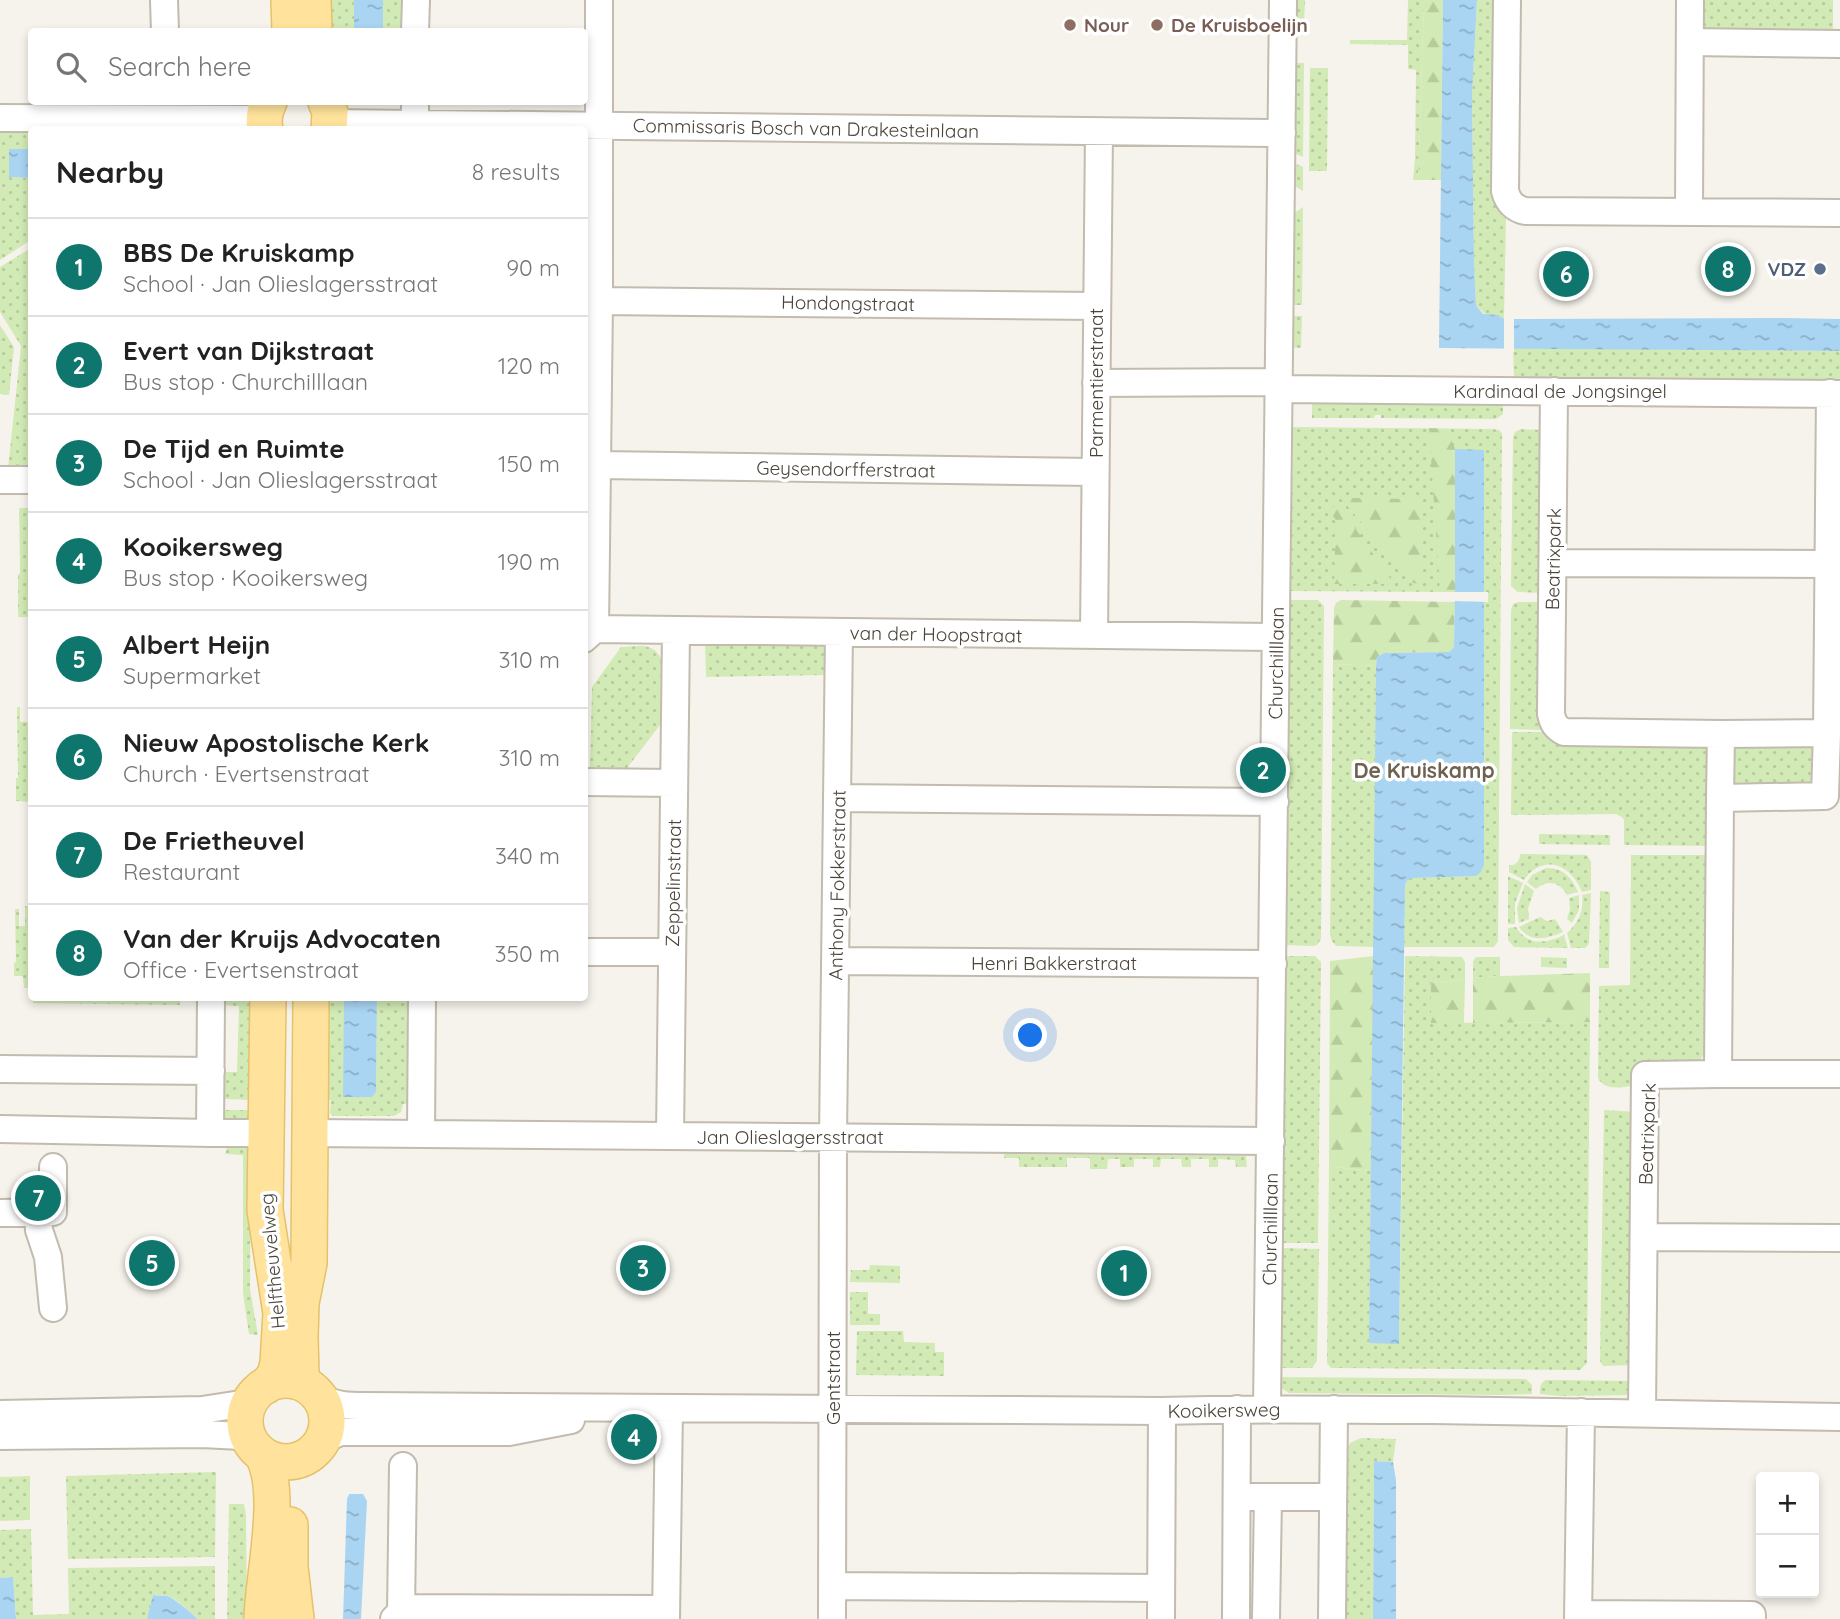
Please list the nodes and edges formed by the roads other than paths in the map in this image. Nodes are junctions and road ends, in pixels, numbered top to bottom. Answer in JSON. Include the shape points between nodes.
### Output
{"nodes":[{"id":1,"x":164,"y":0,"type":"edge"},
{"id":2,"x":289,"y":0,"type":"edge"},
{"id":3,"x":313,"y":0,"type":"edge"},
{"id":4,"x":416,"y":0,"type":"edge"},
{"id":5,"x":599,"y":0,"type":"edge"},
{"id":6,"x":1283,"y":0,"type":"edge"},
{"id":7,"x":1507,"y":0,"type":"edge"},
{"id":8,"x":1690,"y":0,"type":"edge"},
{"id":9,"x":164,"y":28,"type":"edge"},
{"id":10,"x":290,"y":28,"type":"edge"},
{"id":11,"x":314,"y":28,"type":"edge"},
{"id":12,"x":415,"y":28,"type":"edge"},
{"id":13,"x":1690,"y":42,"type":"junction"},
{"id":14,"x":1840,"y":44,"type":"edge"},
{"id":15,"x":166,"y":110,"type":"edge"},
{"id":16,"x":266,"y":117,"type":"edge"},
{"id":17,"x":0,"y":118,"type":"edge"},
{"id":18,"x":329,"y":118,"type":"edge"},
{"id":19,"x":415,"y":118,"type":"edge"},
{"id":20,"x":598,"y":126,"type":"junction"},
{"id":21,"x":1099,"y":132,"type":"junction"},
{"id":22,"x":1282,"y":134,"type":"junction"},
{"id":23,"x":1689,"y":211,"type":"junction"},
{"id":24,"x":1840,"y":213,"type":"edge"},
{"id":25,"x":599,"y":301,"type":"junction"},
{"id":26,"x":1096,"y":306,"type":"junction"},
{"id":27,"x":1096,"y":383,"type":"junction"},
{"id":28,"x":1279,"y":386,"type":"junction"},
{"id":29,"x":1554,"y":391,"type":"junction"},
{"id":30,"x":1835,"y":393,"type":"edge"},
{"id":31,"x":598,"y":465,"type":"junction"},
{"id":32,"x":1095,"y":472,"type":"junction"},
{"id":33,"x":0,"y":480,"type":"edge"},
{"id":34,"x":28,"y":480,"type":"edge"},
{"id":35,"x":1553,"y":563,"type":"junction"},
{"id":36,"x":1828,"y":564,"type":"junction"},
{"id":37,"x":676,"y":631,"type":"junction"},
{"id":38,"x":839,"y":632,"type":"junction"},
{"id":39,"x":590,"y":634,"type":"edge"},
{"id":40,"x":1094,"y":635,"type":"junction"},
{"id":41,"x":1276,"y":637,"type":"junction"},
{"id":42,"x":1831,"y":720,"type":"edge"},
{"id":43,"x":1721,"y":734,"type":"junction"},
{"id":44,"x":588,"y":782,"type":"edge"},
{"id":45,"x":674,"y":783,"type":"junction"},
{"id":46,"x":838,"y":798,"type":"junction"},
{"id":47,"x":1720,"y":798,"type":"junction"},
{"id":48,"x":1275,"y":802,"type":"junction"},
{"id":49,"x":672,"y":952,"type":"junction"},
{"id":50,"x":588,"y":953,"type":"edge"},
{"id":51,"x":835,"y":961,"type":"junction"},
{"id":52,"x":1273,"y":964,"type":"junction"},
{"id":53,"x":211,"y":1001,"type":"edge"},
{"id":54,"x":268,"y":1001,"type":"edge"},
{"id":55,"x":310,"y":1001,"type":"edge"},
{"id":56,"x":422,"y":1001,"type":"edge"},
{"id":57,"x":0,"y":1069,"type":"edge"},
{"id":58,"x":211,"y":1071,"type":"junction"},
{"id":59,"x":1718,"y":1074,"type":"junction"},
{"id":60,"x":1840,"y":1074,"type":"edge"},
{"id":61,"x":0,"y":1129,"type":"edge"},
{"id":62,"x":210,"y":1133,"type":"junction"},
{"id":63,"x":267,"y":1133,"type":"junction"},
{"id":64,"x":310,"y":1133,"type":"junction"},
{"id":65,"x":421,"y":1134,"type":"junction"},
{"id":66,"x":670,"y":1136,"type":"junction"},
{"id":67,"x":833,"y":1138,"type":"junction"},
{"id":68,"x":1271,"y":1141,"type":"junction"},
{"id":69,"x":53,"y":1167,"type":"dead end"},
{"id":70,"x":38,"y":1212,"type":"junction"},
{"id":71,"x":0,"y":1213,"type":"edge"},
{"id":72,"x":1644,"y":1237,"type":"junction"},
{"id":73,"x":1840,"y":1238,"type":"edge"},
{"id":74,"x":53,"y":1308,"type":"dead end"},
{"id":75,"x":260,"y":1391,"type":"junction"},
{"id":76,"x":313,"y":1391,"type":"junction"},
{"id":77,"x":609,"y":1409,"type":"junction"},
{"id":78,"x":669,"y":1409,"type":"junction"},
{"id":79,"x":1237,"y":1409,"type":"junction"},
{"id":80,"x":1267,"y":1409,"type":"junction"},
{"id":81,"x":1334,"y":1409,"type":"junction"},
{"id":82,"x":833,"y":1410,"type":"junction"},
{"id":83,"x":1162,"y":1411,"type":"junction"},
{"id":84,"x":1581,"y":1412,"type":"junction"},
{"id":85,"x":1642,"y":1412,"type":"junction"},
{"id":86,"x":0,"y":1414,"type":"edge"},
{"id":87,"x":1840,"y":1417,"type":"edge"},
{"id":88,"x":0,"y":1436,"type":"edge"},
{"id":89,"x":257,"y":1448,"type":"junction"},
{"id":90,"x":312,"y":1450,"type":"junction"},
{"id":91,"x":403,"y":1466,"type":"dead end"},
{"id":92,"x":1236,"y":1497,"type":"junction"},
{"id":93,"x":1268,"y":1497,"type":"junction"},
{"id":94,"x":1333,"y":1497,"type":"junction"},
{"id":95,"x":832,"y":1586,"type":"junction"},
{"id":96,"x":1161,"y":1588,"type":"junction"},
{"id":97,"x":666,"y":1614,"type":"edge"},
{"id":98,"x":398,"y":1615,"type":"edge"},
{"id":99,"x":1578,"y":1616,"type":"edge"},
{"id":100,"x":1752,"y":1617,"type":"edge"},
{"id":101,"x":262,"y":1619,"type":"edge"},
{"id":102,"x":296,"y":1619,"type":"edge"},
{"id":103,"x":832,"y":1619,"type":"edge"},
{"id":104,"x":1161,"y":1619,"type":"edge"},
{"id":105,"x":1236,"y":1619,"type":"edge"},
{"id":106,"x":1266,"y":1619,"type":"edge"},
{"id":107,"x":1332,"y":1619,"type":"edge"}],
"edges":[{"from":1,"to":9,"type":"street"},
{"from":2,"to":10,"type":"main road"},
{"from":3,"to":11,"type":"main road"},
{"from":4,"to":12,"type":"street"},
{"from":5,"to":20,"type":"street"},
{"from":6,"to":22,"type":"street","name":"Churchilllaan"},
{"from":7,"to":23,"type":"street","via":[[1505,191],[1511,204],[1525,211]]},
{"from":8,"to":13,"type":"street"},
{"from":13,"to":14,"type":"street"},
{"from":13,"to":23,"type":"street"},
{"from":15,"to":16,"type":"street"},
{"from":15,"to":17,"type":"street"},
{"from":18,"to":19,"type":"street","name":"Commissaris Bosch van Drakesteinlaan"},
{"from":19,"to":20,"type":"street","name":"Commissaris Bosch van Drakesteinlaan"},
{"from":20,"to":21,"type":"street","name":"Commissaris Bosch van Drakesteinlaan"},
{"from":20,"to":25,"type":"street"},
{"from":21,"to":22,"type":"street","name":"Commissaris Bosch van Drakesteinlaan"},
{"from":21,"to":26,"type":"street","name":"Parmentierstraat"},
{"from":22,"to":28,"type":"street","name":"Churchilllaan"},
{"from":23,"to":24,"type":"street"},
{"from":25,"to":26,"type":"street","name":"Hondongstraat"},
{"from":25,"to":31,"type":"street"},
{"from":26,"to":27,"type":"street","name":"Parmentierstraat"},
{"from":27,"to":28,"type":"street","name":"Kardinaal de Jongsingel"},
{"from":27,"to":32,"type":"street","name":"Parmentierstraat"},
{"from":28,"to":29,"type":"street","name":"Kardinaal de Jongsingel"},
{"from":28,"to":41,"type":"street","name":"Churchilllaan"},
{"from":29,"to":30,"type":"street","name":"Kardinaal de Jongsingel"},
{"from":29,"to":35,"type":"street","name":"Beatrixpark"},
{"from":30,"to":36,"type":"street"},
{"from":31,"to":32,"type":"street","name":"Geysendorfferstraat"},
{"from":31,"to":39,"type":"street"},
{"from":32,"to":40,"type":"street","name":"Parmentierstraat"},
{"from":33,"to":34,"type":"street"},
{"from":35,"to":36,"type":"street"},
{"from":35,"to":43,"type":"street","name":"Beatrixpark","via":[[1551,714],[1556,728],[1582,733]]},
{"from":36,"to":42,"type":"street"},
{"from":37,"to":38,"type":"street","name":"van der Hoopstraat"},
{"from":37,"to":39,"type":"street","name":"van der Hoopstraat"},
{"from":37,"to":45,"type":"street","name":"Zeppelinstraat"},
{"from":38,"to":40,"type":"street","name":"van der Hoopstraat"},
{"from":38,"to":46,"type":"street","name":"Anthony Fokkerstraat"},
{"from":40,"to":41,"type":"street","name":"van der Hoopstraat"},
{"from":41,"to":48,"type":"street","name":"Churchilllaan"},
{"from":42,"to":43,"type":"street","name":"Beatrixpark"},
{"from":42,"to":47,"type":"street","via":[[1825,796]]},
{"from":43,"to":47,"type":"street"},
{"from":44,"to":45,"type":"street"},
{"from":45,"to":49,"type":"street","name":"Zeppelinstraat"},
{"from":46,"to":48,"type":"street"},
{"from":46,"to":51,"type":"street","name":"Anthony Fokkerstraat"},
{"from":47,"to":59,"type":"street"},
{"from":48,"to":52,"type":"street","name":"Churchilllaan"},
{"from":49,"to":50,"type":"street"},
{"from":49,"to":66,"type":"street","name":"Zeppelinstraat"},
{"from":51,"to":52,"type":"street","name":"Henri Bakkerstraat"},
{"from":51,"to":67,"type":"street","name":"Anthony Fokkerstraat"},
{"from":52,"to":68,"type":"street","name":"Churchilllaan"},
{"from":53,"to":58,"type":"street"},
{"from":54,"to":63,"type":"main road","name":"Helftheuvelweg"},
{"from":55,"to":64,"type":"main road","name":"Helftheuvelweg"},
{"from":56,"to":65,"type":"street"},
{"from":57,"to":58,"type":"street"},
{"from":58,"to":62,"type":"street"},
{"from":59,"to":60,"type":"street"},
{"from":59,"to":72,"type":"street","name":"Beatrixpark","via":[[1645,1075]]},
{"from":61,"to":62,"type":"street"},
{"from":62,"to":63,"type":"street"},
{"from":63,"to":64,"type":"main road"},
{"from":63,"to":75,"type":"main road","name":"Helftheuvelweg","via":[[265,1210],[281,1313],[275,1375]]},
{"from":64,"to":65,"type":"street","name":"Jan Olieslagersstraat"},
{"from":64,"to":76,"type":"main road","name":"Helftheuvelweg","via":[[309,1263],[300,1303],[299,1364],[301,1376]]},
{"from":65,"to":66,"type":"street","name":"Jan Olieslagersstraat"},
{"from":66,"to":67,"type":"street","name":"Jan Olieslagersstraat"},
{"from":67,"to":68,"type":"street","name":"Jan Olieslagersstraat"},
{"from":67,"to":82,"type":"street","name":"Gentstraat"},
{"from":68,"to":80,"type":"street","name":"Churchilllaan"},
{"from":69,"to":70,"type":"street","via":[[53,1212]]},
{"from":70,"to":71,"type":"street"},
{"from":70,"to":74,"type":"street"},
{"from":72,"to":73,"type":"street"},
{"from":72,"to":85,"type":"street","name":"Beatrixpark"},
{"from":75,"to":76,"type":"main road","via":[[286,1380]]},
{"from":75,"to":86,"type":"street","via":[[241,1404],[202,1410]]},
{"from":75,"to":89,"type":"main road","via":[[246,1415],[246,1428]]},
{"from":76,"to":77,"type":"street","name":"Kooikersweg","via":[[340,1405]]},
{"from":76,"to":90,"type":"main road","via":[[327,1415],[327,1424]]},
{"from":77,"to":78,"type":"street","name":"Kooikersweg"},
{"from":77,"to":90,"type":"street","name":"Kooikersweg","via":[[509,1432],[340,1433]]},
{"from":78,"to":82,"type":"street","name":"Kooikersweg"},
{"from":78,"to":97,"type":"street"},
{"from":79,"to":80,"type":"street","name":"Kooikersweg"},
{"from":79,"to":83,"type":"street","name":"Kooikersweg"},
{"from":79,"to":92,"type":"street"},
{"from":80,"to":81,"type":"street","name":"Kooikersweg"},
{"from":81,"to":84,"type":"street","name":"Kooikersweg"},
{"from":81,"to":94,"type":"street"},
{"from":82,"to":83,"type":"street","name":"Kooikersweg"},
{"from":82,"to":95,"type":"street","name":"Gentstraat"},
{"from":83,"to":96,"type":"street"},
{"from":84,"to":85,"type":"street","name":"Kooikersweg"},
{"from":84,"to":99,"type":"street"},
{"from":85,"to":87,"type":"street","name":"Kooikersweg"},
{"from":88,"to":89,"type":"street","via":[[202,1434],[241,1436]]},
{"from":89,"to":90,"type":"main road","via":[[286,1462]]},
{"from":89,"to":101,"type":"main road","via":[[268,1464],[271,1501]]},
{"from":90,"to":102,"type":"main road","via":[[291,1477],[289,1567]]},
{"from":91,"to":98,"type":"street"},
{"from":92,"to":93,"type":"street"},
{"from":92,"to":105,"type":"street"},
{"from":93,"to":94,"type":"street"},
{"from":93,"to":106,"type":"street"},
{"from":94,"to":107,"type":"street"},
{"from":95,"to":96,"type":"street"},
{"from":95,"to":103,"type":"street","name":"Gentstraat"},
{"from":96,"to":104,"type":"street"},
{"from":97,"to":98,"type":"street","via":[[413,1608]]},
{"from":99,"to":100,"type":"street"}]}
